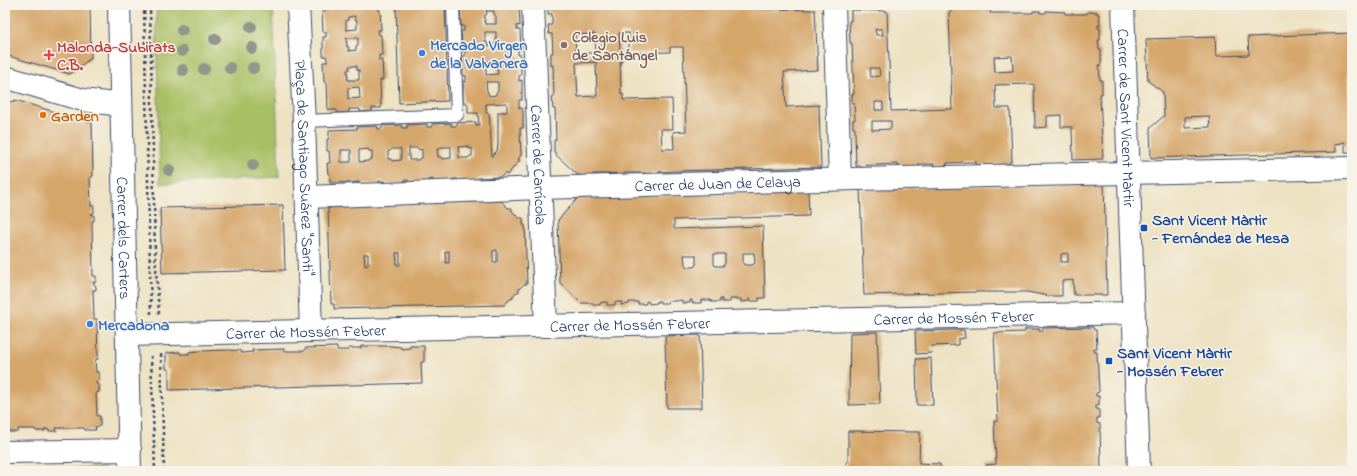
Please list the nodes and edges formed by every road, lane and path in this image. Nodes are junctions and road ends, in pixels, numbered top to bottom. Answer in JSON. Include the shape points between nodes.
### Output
{"nodes":[{"id":1,"x":118,"y":5,"type":"edge"},
{"id":2,"x":144,"y":5,"type":"edge"},
{"id":3,"x":150,"y":5,"type":"edge"},
{"id":4,"x":298,"y":5,"type":"edge"},
{"id":5,"x":453,"y":5,"type":"edge"},
{"id":6,"x":533,"y":5,"type":"edge"},
{"id":7,"x":834,"y":5,"type":"edge"},
{"id":8,"x":1123,"y":5,"type":"edge"},
{"id":9,"x":5,"y":76,"type":"edge"},
{"id":10,"x":120,"y":105,"type":"junction"},
{"id":11,"x":304,"y":121,"type":"junction"},
{"id":12,"x":1352,"y":168,"type":"edge"},
{"id":13,"x":1128,"y":173,"type":"junction"},
{"id":14,"x":840,"y":179,"type":"junction"},
{"id":15,"x":540,"y":188,"type":"junction"},
{"id":16,"x":307,"y":197,"type":"junction"},
{"id":17,"x":1134,"y":313,"type":"junction"},
{"id":18,"x":546,"y":326,"type":"junction"},
{"id":19,"x":311,"y":331,"type":"junction"},
{"id":20,"x":157,"y":334,"type":"junction"},
{"id":21,"x":127,"y":335,"type":"junction"},
{"id":22,"x":5,"y":452,"type":"edge"},
{"id":23,"x":130,"y":460,"type":"edge"},
{"id":24,"x":155,"y":471,"type":"edge"},
{"id":25,"x":164,"y":471,"type":"edge"},
{"id":26,"x":1139,"y":471,"type":"edge"}],
"edges":[{"from":1,"to":10,"type":"street","name":"Carrer dels Carters"},
{"from":2,"to":20,"type":"path"},
{"from":3,"to":20,"type":"path"},
{"from":4,"to":11,"type":"street","name":"Plaça de Santiago Suárez \"Santi\""},
{"from":5,"to":11,"type":"lane","via":[[457,115]]},
{"from":6,"to":15,"type":"street","name":"Carrer de Carrícola"},
{"from":7,"to":14,"type":"street"},
{"from":8,"to":13,"type":"street","name":"Carrer de Sant Vicent Màrtir"},
{"from":9,"to":10,"type":"street","via":[[83,100]]},
{"from":10,"to":21,"type":"street","name":"Carrer dels Carters"},
{"from":11,"to":16,"type":"street","name":"Plaça de Santiago Suárez \"Santi\""},
{"from":12,"to":13,"type":"street","name":"Carrer de Juan de Celaya"},
{"from":13,"to":14,"type":"street","name":"Carrer de Juan de Celaya"},
{"from":13,"to":17,"type":"street","name":"Carrer de Sant Vicent Màrtir"},
{"from":14,"to":15,"type":"street","name":"Carrer de Juan de Celaya"},
{"from":15,"to":16,"type":"street","name":"Carrer de Juan de Celaya"},
{"from":15,"to":18,"type":"street","name":"Carrer de Carrícola"},
{"from":16,"to":19,"type":"street","name":"Plaça de Santiago Suárez \"Santi\""},
{"from":17,"to":18,"type":"street","name":"Carrer de Mossén Febrer"},
{"from":17,"to":26,"type":"street","name":"Carrer de Sant Vicent Màrtir"},
{"from":18,"to":19,"type":"street","name":"Carrer de Mossén Febrer"},
{"from":19,"to":20,"type":"street","name":"Carrer de Mossén Febrer"},
{"from":20,"to":21,"type":"street","name":"Carrer de Mossén Febrer"},
{"from":20,"to":24,"type":"path"},
{"from":20,"to":25,"type":"path"},
{"from":21,"to":23,"type":"street","name":"Carrer dels Carters"},
{"from":22,"to":23,"type":"street"}]}
